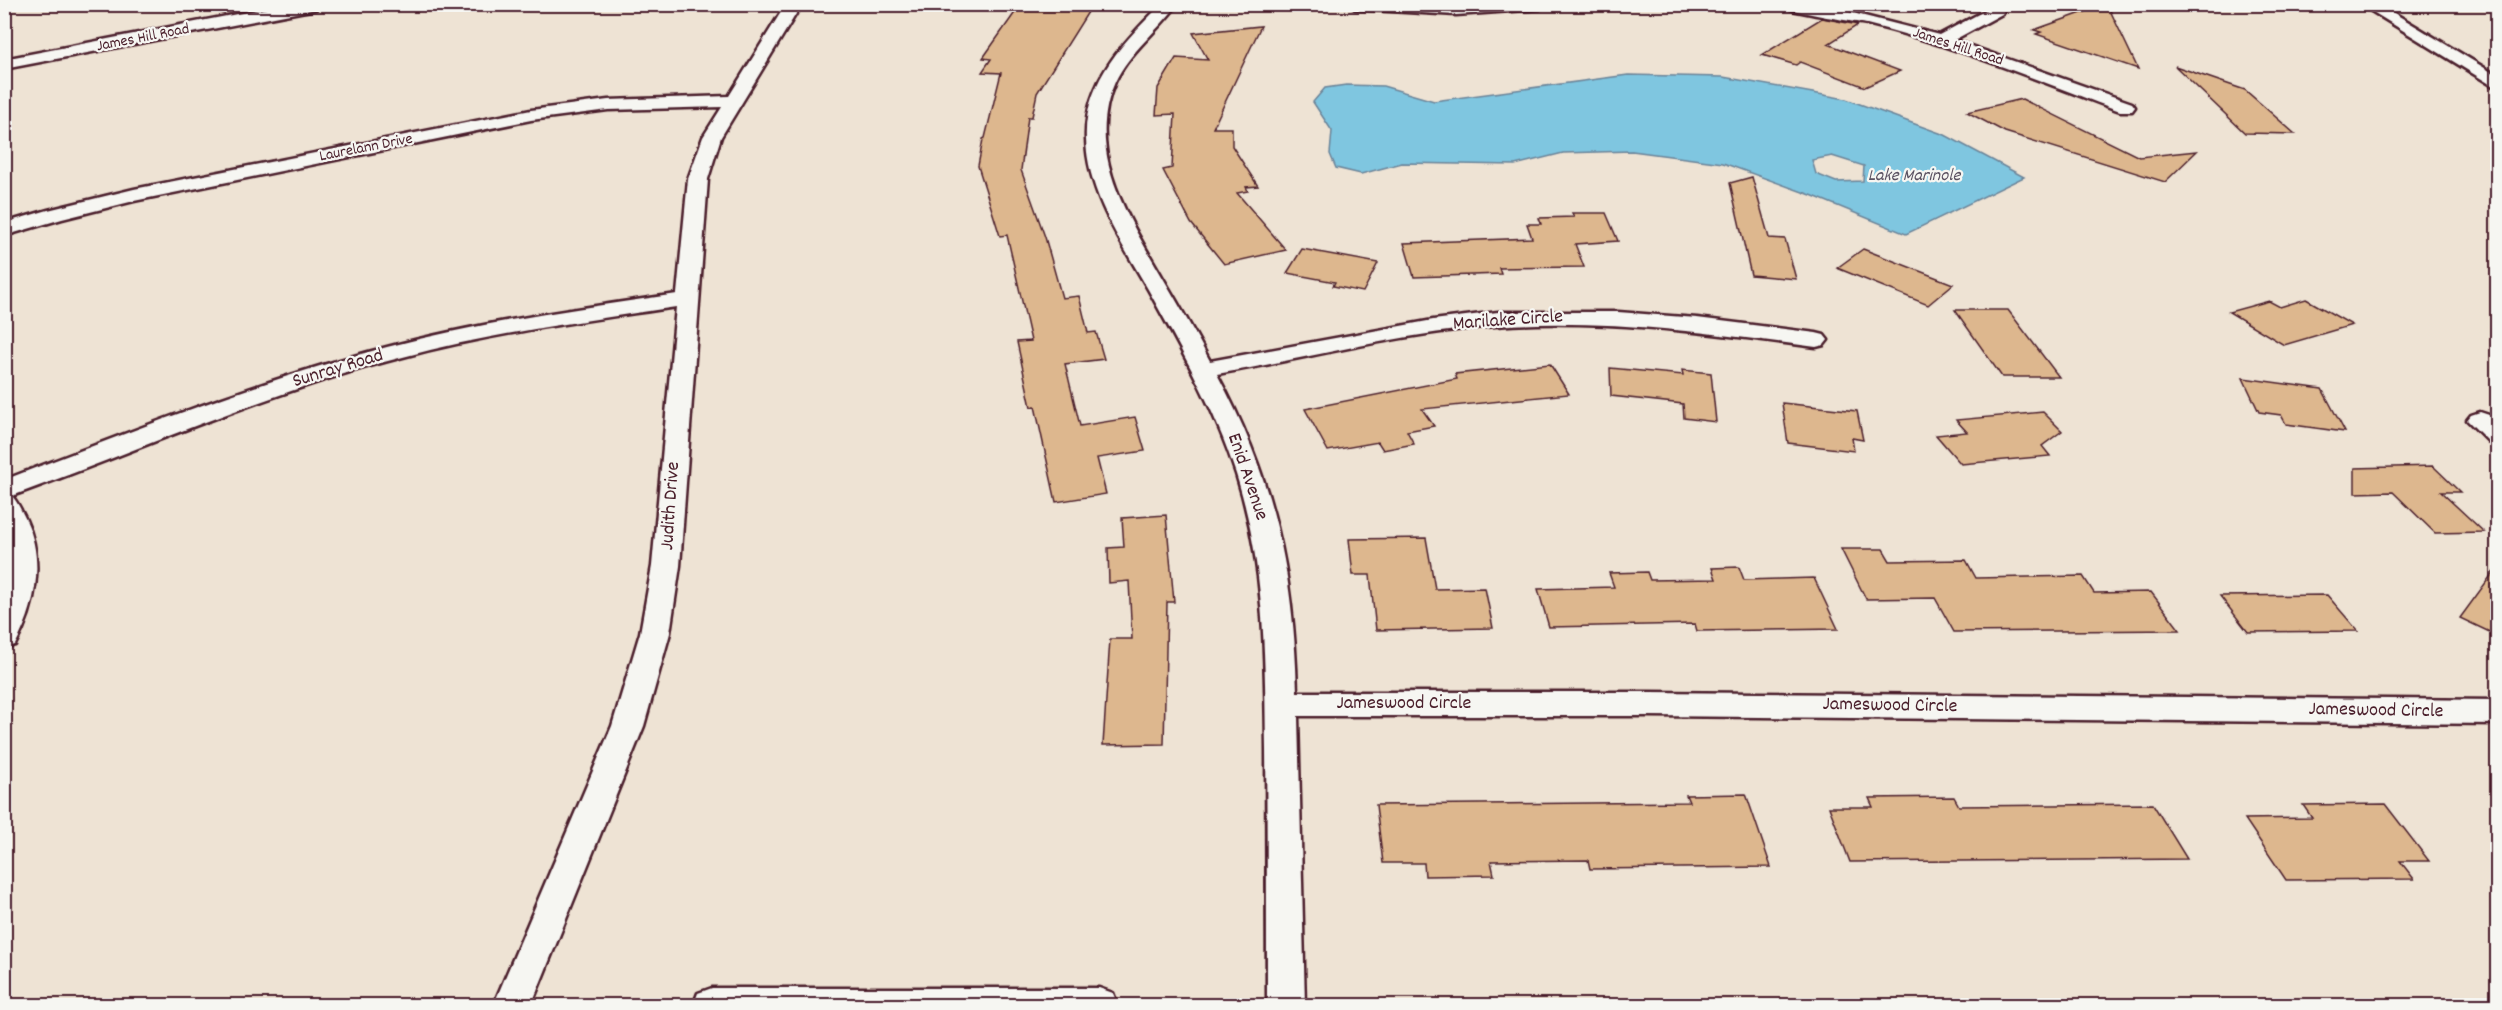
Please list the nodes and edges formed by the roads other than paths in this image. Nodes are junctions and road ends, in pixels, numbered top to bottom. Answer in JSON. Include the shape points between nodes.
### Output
{"nodes":[{"id":1,"x":316,"y":4,"type":"edge"},
{"id":2,"x":794,"y":4,"type":"edge"},
{"id":3,"x":1171,"y":4,"type":"edge"},
{"id":4,"x":1355,"y":4,"type":"edge"},
{"id":5,"x":1540,"y":4,"type":"edge"},
{"id":6,"x":1785,"y":4,"type":"edge"},
{"id":7,"x":2000,"y":4,"type":"edge"},
{"id":8,"x":2367,"y":4,"type":"edge"},
{"id":9,"x":1941,"y":40,"type":"junction"},
{"id":10,"x":4,"y":64,"type":"edge"},
{"id":11,"x":2498,"y":84,"type":"edge"},
{"id":12,"x":733,"y":101,"type":"junction"},
{"id":13,"x":2126,"y":107,"type":"dead end"},
{"id":14,"x":4,"y":230,"type":"edge"},
{"id":15,"x":687,"y":299,"type":"junction"},
{"id":16,"x":1816,"y":340,"type":"dead end"},
{"id":17,"x":1202,"y":370,"type":"junction"},
{"id":18,"x":4,"y":490,"type":"edge"},
{"id":19,"x":4,"y":503,"type":"edge"},
{"id":20,"x":4,"y":637,"type":"edge"},
{"id":21,"x":1282,"y":704,"type":"junction"},
{"id":22,"x":2498,"y":712,"type":"edge"},
{"id":23,"x":512,"y":1005,"type":"edge"},
{"id":24,"x":711,"y":1005,"type":"edge"},
{"id":25,"x":1099,"y":1005,"type":"edge"},
{"id":26,"x":1287,"y":1005,"type":"edge"}],
"edges":[{"from":1,"to":10,"type":"street","name":"James Hill Road"},
{"from":2,"to":12,"type":"street","name":"Judith Drive"},
{"from":3,"to":17,"type":"street","name":"Enid Avenue","via":[[1113,68],[1096,112],[1095,140],[1101,175],[1120,217]]},
{"from":4,"to":5,"type":"street","via":[[1456,10]]},
{"from":6,"to":9,"type":"street","name":"James Hill Road"},
{"from":7,"to":9,"type":"street","via":[[1996,10]]},
{"from":8,"to":11,"type":"street"},
{"from":9,"to":13,"type":"street","name":"James Hill Road"},
{"from":12,"to":14,"type":"street","name":"Laurelann Drive","via":[[608,105],[531,116],[134,195]]},
{"from":12,"to":15,"type":"street","name":"Judith Drive","via":[[712,137],[698,179]]},
{"from":15,"to":18,"type":"street","name":"Sunray Road","via":[[541,320],[395,352],[238,400]]},
{"from":15,"to":23,"type":"street","name":"Judith Drive","via":[[666,566],[656,633],[628,726]]},
{"from":16,"to":17,"type":"street","name":"Marilake Circle","via":[[1683,324],[1556,316],[1440,326]]},
{"from":17,"to":21,"type":"street","name":"Enid Avenue","via":[[1236,438],[1261,512],[1280,638]]},
{"from":19,"to":20,"type":"street","via":[[22,543],[22,574]]},
{"from":21,"to":22,"type":"street","name":"Jameswood Circle"},
{"from":21,"to":26,"type":"street","name":"Enid Avenue"},
{"from":24,"to":25,"type":"street"}]}
